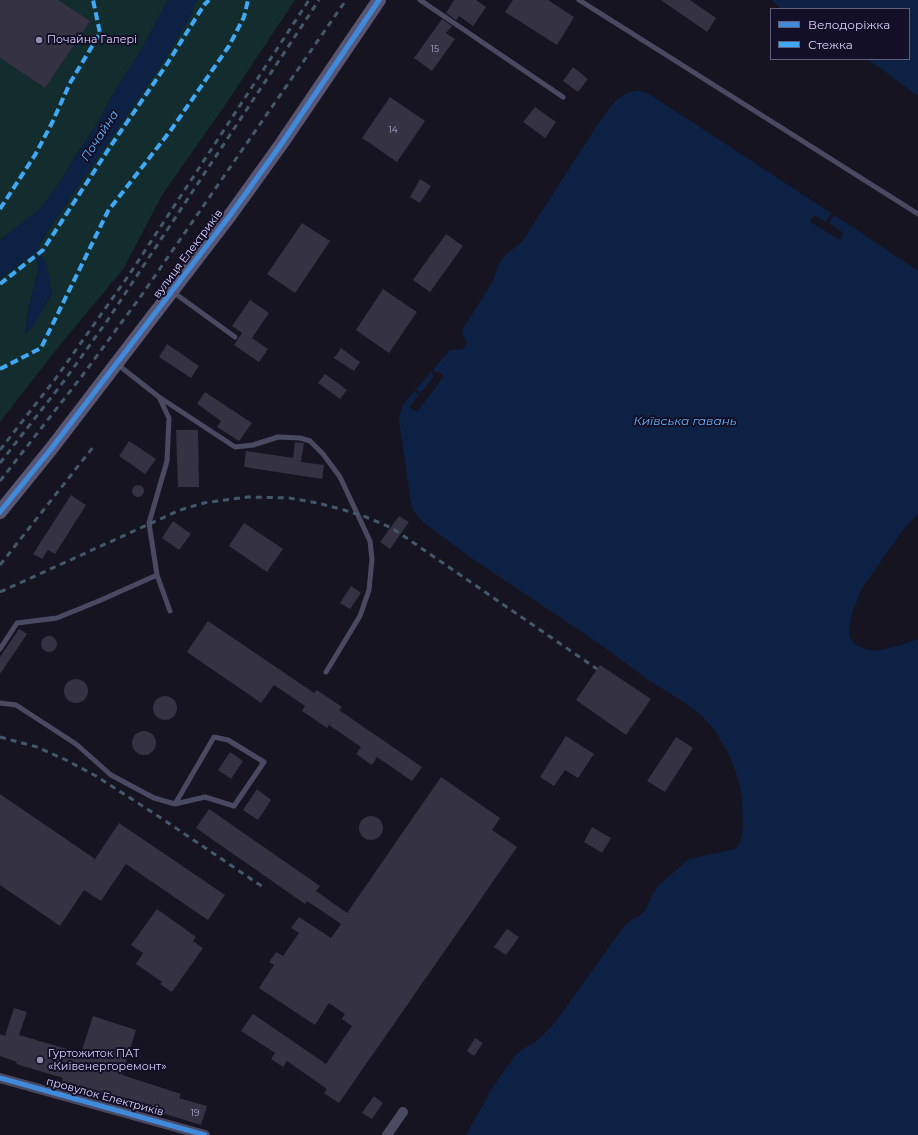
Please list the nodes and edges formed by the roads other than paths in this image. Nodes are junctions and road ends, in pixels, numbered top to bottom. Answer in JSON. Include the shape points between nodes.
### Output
{"nodes":[{"id":1,"x":379,"y":0,"type":"edge"},
{"id":2,"x":420,"y":0,"type":"edge"},
{"id":3,"x":579,"y":0,"type":"edge"},
{"id":4,"x":563,"y":97,"type":"dead end"},
{"id":5,"x":918,"y":214,"type":"edge"},
{"id":6,"x":172,"y":291,"type":"junction"},
{"id":7,"x":236,"y":337,"type":"dead end"},
{"id":8,"x":116,"y":364,"type":"junction"},
{"id":9,"x":159,"y":397,"type":"junction"},
{"id":10,"x":0,"y":512,"type":"edge"},
{"id":11,"x":157,"y":576,"type":"junction"},
{"id":12,"x":170,"y":610,"type":"dead end"},
{"id":13,"x":0,"y":648,"type":"edge"},
{"id":14,"x":326,"y":672,"type":"dead end"},
{"id":15,"x":0,"y":704,"type":"edge"},
{"id":16,"x":175,"y":804,"type":"junction"},
{"id":17,"x":0,"y":1078,"type":"edge"},
{"id":18,"x":403,"y":1112,"type":"dead end"},
{"id":19,"x":205,"y":1135,"type":"edge"},
{"id":20,"x":387,"y":1135,"type":"edge"}],
"edges":[{"from":1,"to":6,"type":"street","name":"вулиця Електриків","via":[[282,143]]},
{"from":2,"to":4,"type":"lane"},
{"from":3,"to":5,"type":"lane"},
{"from":6,"to":7,"type":"lane"},
{"from":6,"to":8,"type":"street","name":"вулиця Електриків"},
{"from":8,"to":9,"type":"lane"},
{"from":8,"to":10,"type":"street","name":"вулиця Електриків"},
{"from":9,"to":11,"type":"lane","via":[[169,418],[167,461],[149,523]]},
{"from":9,"to":14,"type":"lane","via":[[235,447],[253,445],[278,437],[310,441],[340,477],[370,541],[372,559],[369,590],[360,616]]},
{"from":11,"to":12,"type":"lane"},
{"from":11,"to":13,"type":"lane","via":[[57,618],[17,624]]},
{"from":15,"to":16,"type":"lane","via":[[16,705],[76,744],[111,775],[154,798]]},
{"from":16,"to":16,"type":"lane","via":[[214,737],[228,740],[264,762],[234,806],[205,797]]},
{"from":17,"to":19,"type":"street","name":"провулок Електриків"},
{"from":18,"to":20,"type":"street"}]}
